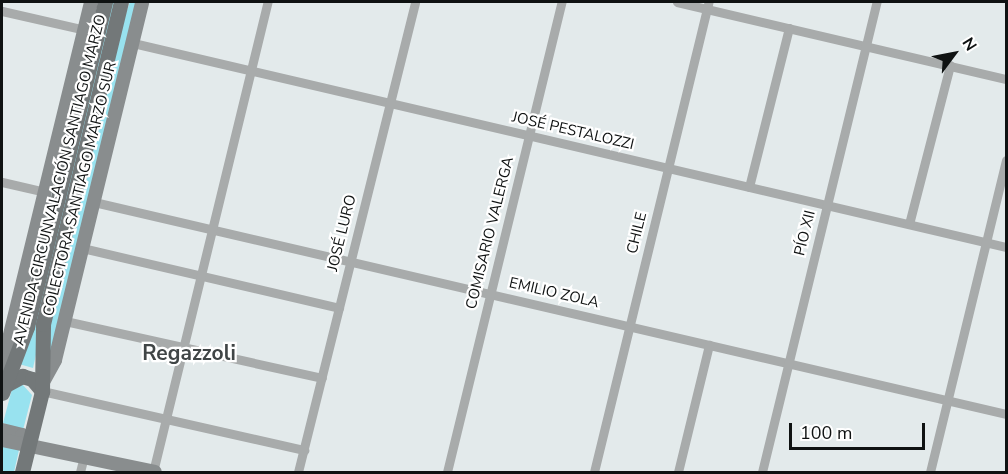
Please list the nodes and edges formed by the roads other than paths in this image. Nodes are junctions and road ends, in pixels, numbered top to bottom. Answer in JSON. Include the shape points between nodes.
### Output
{"nodes":[{"id":1,"x":91,"y":2,"type":"edge"},
{"id":2,"x":105,"y":2,"type":"edge"},
{"id":3,"x":121,"y":2,"type":"edge"},
{"id":4,"x":127,"y":2,"type":"edge"},
{"id":5,"x":142,"y":2,"type":"edge"},
{"id":6,"x":268,"y":2,"type":"edge"},
{"id":7,"x":415,"y":2,"type":"edge"},
{"id":8,"x":562,"y":2,"type":"edge"},
{"id":9,"x":677,"y":2,"type":"edge"},
{"id":10,"x":877,"y":2,"type":"edge"},
{"id":11,"x":708,"y":5,"type":"edge"},
{"id":12,"x":2,"y":11,"type":"edge"},
{"id":13,"x":789,"y":28,"type":"junction"},
{"id":14,"x":85,"y":30,"type":"junction"},
{"id":15,"x":111,"y":42,"type":"junction"},
{"id":16,"x":132,"y":44,"type":"junction"},
{"id":17,"x":866,"y":46,"type":"junction"},
{"id":18,"x":950,"y":65,"type":"junction"},
{"id":19,"x":250,"y":71,"type":"junction"},
{"id":20,"x":1006,"y":79,"type":"edge"},
{"id":21,"x":390,"y":103,"type":"junction"},
{"id":22,"x":529,"y":136,"type":"junction"},
{"id":23,"x":1006,"y":160,"type":"edge"},
{"id":24,"x":668,"y":168,"type":"junction"},
{"id":25,"x":2,"y":182,"type":"edge"},
{"id":26,"x":749,"y":187,"type":"junction"},
{"id":27,"x":45,"y":192,"type":"junction"},
{"id":28,"x":94,"y":202,"type":"junction"},
{"id":29,"x":827,"y":205,"type":"junction"},
{"id":30,"x":909,"y":224,"type":"junction"},
{"id":31,"x":212,"y":229,"type":"junction"},
{"id":32,"x":986,"y":242,"type":"junction"},
{"id":33,"x":1006,"y":247,"type":"edge"},
{"id":34,"x":82,"y":248,"type":"junction"},
{"id":35,"x":351,"y":262,"type":"junction"},
{"id":36,"x":201,"y":276,"type":"junction"},
{"id":37,"x":490,"y":294,"type":"junction"},
{"id":38,"x":339,"y":308,"type":"junction"},
{"id":39,"x":65,"y":321,"type":"junction"},
{"id":40,"x":629,"y":327,"type":"junction"},
{"id":41,"x":709,"y":345,"type":"junction"},
{"id":42,"x":183,"y":347,"type":"junction"},
{"id":43,"x":789,"y":364,"type":"junction"},
{"id":44,"x":9,"y":374,"type":"junction"},
{"id":45,"x":322,"y":378,"type":"junction"},
{"id":46,"x":42,"y":387,"type":"junction"},
{"id":47,"x":2,"y":392,"type":"edge"},
{"id":48,"x":947,"y":401,"type":"junction"},
{"id":49,"x":1006,"y":414,"type":"edge"},
{"id":50,"x":165,"y":419,"type":"junction"},
{"id":51,"x":2,"y":430,"type":"edge"},
{"id":52,"x":2,"y":440,"type":"edge"},
{"id":53,"x":29,"y":444,"type":"junction"},
{"id":54,"x":304,"y":450,"type":"junction"},
{"id":55,"x":84,"y":456,"type":"junction"},
{"id":56,"x":22,"y":472,"type":"edge"},
{"id":57,"x":80,"y":472,"type":"edge"},
{"id":58,"x":153,"y":472,"type":"edge"},
{"id":59,"x":298,"y":472,"type":"edge"},
{"id":60,"x":447,"y":472,"type":"edge"},
{"id":61,"x":594,"y":472,"type":"edge"},
{"id":62,"x":678,"y":472,"type":"edge"},
{"id":63,"x":762,"y":472,"type":"edge"},
{"id":64,"x":930,"y":472,"type":"edge"}],
"edges":[{"from":1,"to":14,"type":"street"},
{"from":2,"to":44,"type":"main road","name":"AVENIDA CIRCUNVALACIÓN SANTIAGO MARZO","via":[[27,327]]},
{"from":3,"to":15,"type":"main road","name":"AVENIDA CIRCUNVALACIÓN SANTIAGO MARZO"},
{"from":4,"to":15,"type":"main road"},
{"from":5,"to":16,"type":"street","name":"COLECTORA SANTIAGO MARZO SUR"},
{"from":6,"to":19,"type":"street"},
{"from":7,"to":21,"type":"street","name":"JOSÉ LURO"},
{"from":8,"to":22,"type":"street","name":"COMISARIO VALERGA"},
{"from":9,"to":11,"type":"street"},
{"from":10,"to":17,"type":"street","name":"PÍO XII"},
{"from":11,"to":13,"type":"street"},
{"from":11,"to":24,"type":"street","name":"CHILE"},
{"from":12,"to":14,"type":"street"},
{"from":13,"to":17,"type":"street"},
{"from":13,"to":26,"type":"street"},
{"from":14,"to":27,"type":"street"},
{"from":15,"to":46,"type":"main road","name":"AVENIDA CIRCUNVALACIÓN SANTIAGO MARZO","via":[[43,324]]},
{"from":16,"to":19,"type":"street","name":"JOSÉ PESTALOZZI"},
{"from":16,"to":28,"type":"street","name":"COLECTORA SANTIAGO MARZO SUR"},
{"from":17,"to":18,"type":"street"},
{"from":17,"to":29,"type":"street","name":"PÍO XII"},
{"from":18,"to":20,"type":"street"},
{"from":18,"to":30,"type":"street"},
{"from":19,"to":21,"type":"street","name":"JOSÉ PESTALOZZI"},
{"from":19,"to":31,"type":"street"},
{"from":21,"to":22,"type":"street","name":"JOSÉ PESTALOZZI"},
{"from":21,"to":35,"type":"street","name":"JOSÉ LURO"},
{"from":22,"to":24,"type":"street","name":"JOSÉ PESTALOZZI"},
{"from":22,"to":37,"type":"street","name":"COMISARIO VALERGA"},
{"from":23,"to":32,"type":"street"},
{"from":24,"to":26,"type":"street","name":"JOSÉ PESTALOZZI"},
{"from":24,"to":40,"type":"street","name":"CHILE"},
{"from":25,"to":27,"type":"street"},
{"from":26,"to":29,"type":"street","name":"JOSÉ PESTALOZZI"},
{"from":27,"to":44,"type":"street","via":[[7,347]]},
{"from":28,"to":31,"type":"street","name":"EMILIO ZOLA"},
{"from":28,"to":34,"type":"street","name":"COLECTORA SANTIAGO MARZO SUR"},
{"from":29,"to":30,"type":"street","name":"JOSÉ PESTALOZZI"},
{"from":29,"to":43,"type":"street","name":"PÍO XII"},
{"from":30,"to":32,"type":"street","name":"JOSÉ PESTALOZZI"},
{"from":31,"to":35,"type":"street","name":"EMILIO ZOLA"},
{"from":31,"to":36,"type":"street"},
{"from":32,"to":33,"type":"street","name":"JOSÉ PESTALOZZI"},
{"from":32,"to":48,"type":"street"},
{"from":34,"to":36,"type":"street"},
{"from":34,"to":39,"type":"street","name":"COLECTORA SANTIAGO MARZO SUR"},
{"from":35,"to":37,"type":"street","name":"EMILIO ZOLA"},
{"from":35,"to":38,"type":"street","name":"JOSÉ LURO"},
{"from":36,"to":38,"type":"street"},
{"from":36,"to":42,"type":"street"},
{"from":37,"to":40,"type":"street","name":"EMILIO ZOLA"},
{"from":37,"to":60,"type":"street","name":"COMISARIO VALERGA"},
{"from":38,"to":45,"type":"street","name":"JOSÉ LURO"},
{"from":39,"to":42,"type":"street"},
{"from":39,"to":46,"type":"street","name":"COLECTORA SANTIAGO MARZO SUR","via":[[53,366]]},
{"from":40,"to":41,"type":"street","name":"EMILIO ZOLA"},
{"from":40,"to":61,"type":"street","name":"CHILE"},
{"from":41,"to":43,"type":"street","name":"EMILIO ZOLA"},
{"from":41,"to":62,"type":"street"},
{"from":42,"to":45,"type":"street"},
{"from":42,"to":50,"type":"street"},
{"from":43,"to":48,"type":"street","name":"EMILIO ZOLA"},
{"from":43,"to":63,"type":"street","name":"PÍO XII"},
{"from":44,"to":47,"type":"main road","name":"AVENIDA CIRCUNVALACIÓN SANTIAGO MARZO"},
{"from":45,"to":54,"type":"street","name":"JOSÉ LURO"},
{"from":46,"to":47,"type":"main road","via":[[22,376],[9,380]]},
{"from":46,"to":50,"type":"street"},
{"from":46,"to":53,"type":"main road","name":"AVENIDA CIRCUNVALACIÓN SANTIAGO MARZO"},
{"from":48,"to":49,"type":"street","name":"EMILIO ZOLA"},
{"from":48,"to":64,"type":"street"},
{"from":50,"to":54,"type":"street"},
{"from":50,"to":58,"type":"street"},
{"from":51,"to":53,"type":"street","via":[[20,434]]},
{"from":52,"to":53,"type":"street"},
{"from":53,"to":55,"type":"street"},
{"from":53,"to":56,"type":"main road","name":"AVENIDA CIRCUNVALACIÓN SANTIAGO MARZO"},
{"from":54,"to":59,"type":"street","name":"JOSÉ LURO"},
{"from":55,"to":57,"type":"street"},
{"from":55,"to":58,"type":"street"}]}
